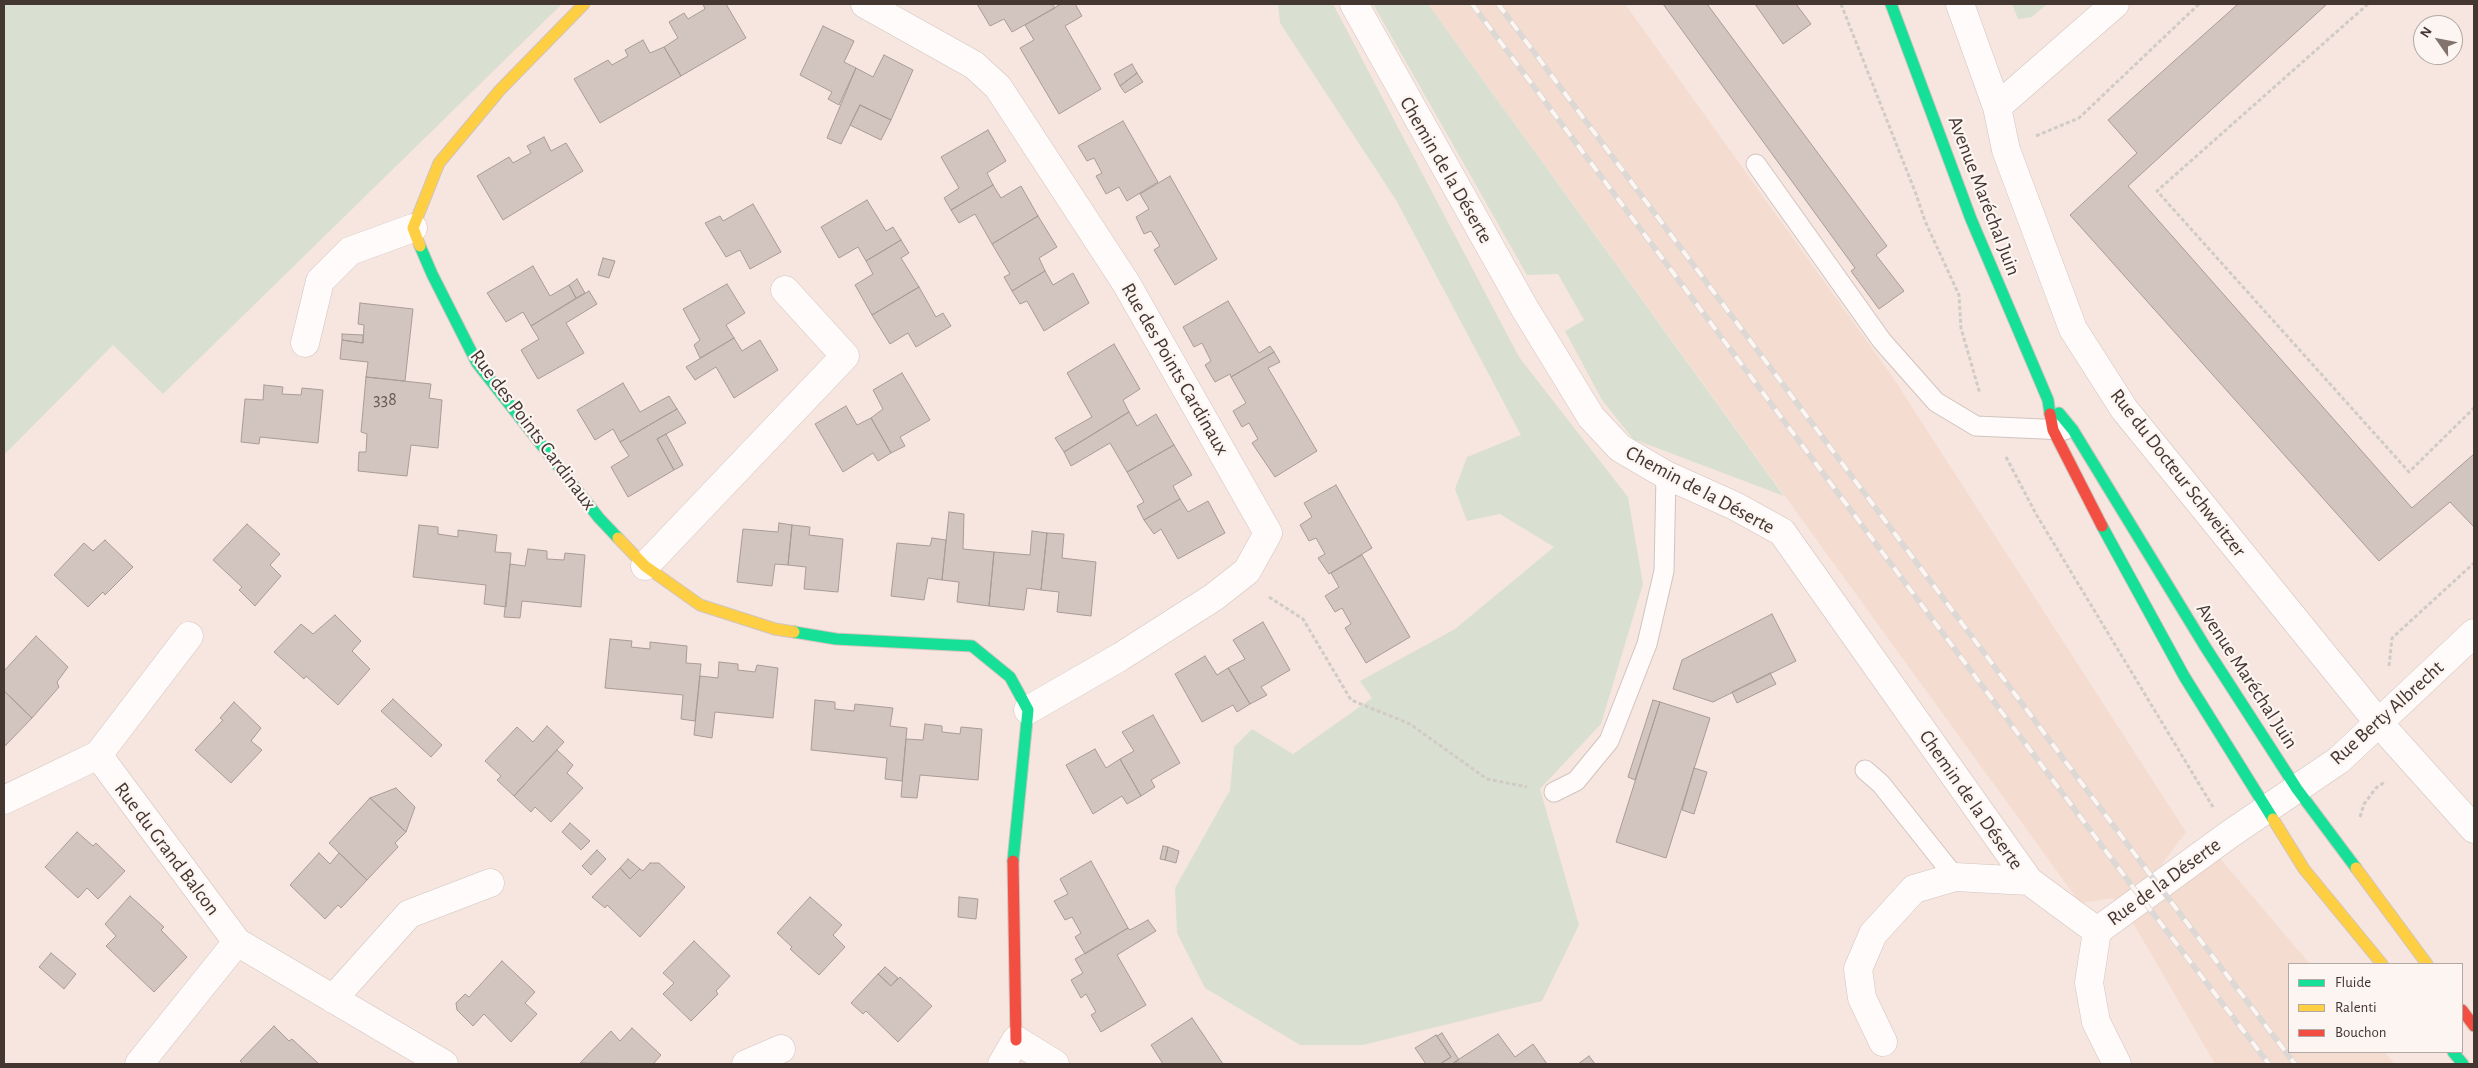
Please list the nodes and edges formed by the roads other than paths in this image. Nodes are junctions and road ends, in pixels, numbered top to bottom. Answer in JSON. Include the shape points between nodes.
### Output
{"nodes":[{"id":1,"x":584,"y":4,"type":"edge"},
{"id":2,"x":865,"y":4,"type":"edge"},
{"id":3,"x":1354,"y":4,"type":"edge"},
{"id":4,"x":1891,"y":4,"type":"edge"},
{"id":5,"x":1960,"y":4,"type":"edge"},
{"id":6,"x":2114,"y":4,"type":"edge"},
{"id":7,"x":1997,"y":107,"type":"junction"},
{"id":8,"x":1756,"y":164,"type":"dead end"},
{"id":9,"x":413,"y":228,"type":"junction"},
{"id":10,"x":785,"y":290,"type":"dead end"},
{"id":11,"x":305,"y":343,"type":"dead end"},
{"id":12,"x":2048,"y":400,"type":"junction"},
{"id":13,"x":2053,"y":430,"type":"junction"},
{"id":14,"x":2073,"y":430,"type":"junction"},
{"id":15,"x":1666,"y":476,"type":"junction"},
{"id":16,"x":646,"y":566,"type":"junction"},
{"id":17,"x":2474,"y":633,"type":"edge"},
{"id":18,"x":189,"y":636,"type":"dead end"},
{"id":19,"x":1028,"y":710,"type":"junction"},
{"id":20,"x":2378,"y":722,"type":"junction"},
{"id":21,"x":98,"y":755,"type":"junction"},
{"id":22,"x":1865,"y":770,"type":"dead end"},
{"id":23,"x":2297,"y":789,"type":"junction"},
{"id":24,"x":1554,"y":792,"type":"road end"},
{"id":25,"x":4,"y":800,"type":"edge"},
{"id":26,"x":2266,"y":809,"type":"junction"},
{"id":27,"x":2474,"y":828,"type":"edge"},
{"id":28,"x":1955,"y":877,"type":"junction"},
{"id":29,"x":2029,"y":881,"type":"junction"},
{"id":30,"x":490,"y":883,"type":"dead end"},
{"id":31,"x":2097,"y":930,"type":"junction"},
{"id":32,"x":237,"y":942,"type":"junction"},
{"id":33,"x":2381,"y":963,"type":"edge"},
{"id":34,"x":2426,"y":963,"type":"edge"},
{"id":35,"x":333,"y":999,"type":"junction"},
{"id":36,"x":2463,"y":1011,"type":"edge"},
{"id":37,"x":2474,"y":1026,"type":"edge"},
{"id":38,"x":1016,"y":1040,"type":"junction"},
{"id":39,"x":1883,"y":1042,"type":"dead end"},
{"id":40,"x":781,"y":1049,"type":"dead end"},
{"id":41,"x":2454,"y":1053,"type":"edge"},
{"id":42,"x":139,"y":1064,"type":"edge"},
{"id":43,"x":444,"y":1064,"type":"edge"},
{"id":44,"x":746,"y":1064,"type":"edge"},
{"id":45,"x":1002,"y":1064,"type":"edge"},
{"id":46,"x":1055,"y":1064,"type":"edge"},
{"id":47,"x":2117,"y":1064,"type":"edge"},
{"id":48,"x":2463,"y":1064,"type":"edge"}],
"edges":[{"from":1,"to":9,"type":"main road","via":[[500,90],[438,163]]},
{"from":2,"to":19,"type":"street","name":"Rue des Points Cardinaux","via":[[974,65],[998,87],[1110,258],[1268,533],[1247,571],[1214,597]]},
{"from":3,"to":15,"type":"street","name":"Chemin de la Déserte","via":[[1525,309],[1591,418],[1620,448]]},
{"from":4,"to":12,"type":"main road","name":"Avenue Maréchal Juin","via":[[1971,219]]},
{"from":5,"to":7,"type":"street","name":"Rue du Docteur Schweitzer"},
{"from":6,"to":7,"type":"street"},
{"from":7,"to":20,"type":"street","name":"Rue du Docteur Schweitzer","via":[[2006,150],[2073,329],[2124,409]]},
{"from":8,"to":13,"type":"lane","via":[[1882,341],[1936,402],[1976,426]]},
{"from":9,"to":11,"type":"street","via":[[350,252],[320,281]]},
{"from":9,"to":16,"type":"main road","name":"Rue des Points Cardinaux","via":[[432,274],[477,362],[599,518]]},
{"from":10,"to":16,"type":"street","via":[[845,356]]},
{"from":12,"to":13,"type":"main road","name":"Avenue Maréchal Juin"},
{"from":12,"to":14,"type":"main road","name":"Avenue Maréchal Juin"},
{"from":13,"to":14,"type":"lane"},
{"from":13,"to":26,"type":"main road","name":"Avenue Maréchal Juin","via":[[2128,577]]},
{"from":14,"to":23,"type":"main road","name":"Avenue Maréchal Juin","via":[[2171,592]]},
{"from":15,"to":24,"type":"lane","via":[[1664,571],[1647,644],[1609,740],[1576,781]]},
{"from":15,"to":29,"type":"street","name":"Chemin de la Déserte","via":[[1735,506],[1782,532]]},
{"from":16,"to":19,"type":"main road","name":"Rue des Points Cardinaux","via":[[700,605],[775,629],[836,639],[972,646],[1010,676]]},
{"from":17,"to":20,"type":"street","name":"Rue Berty Albrecht"},
{"from":18,"to":21,"type":"street"},
{"from":19,"to":38,"type":"main road","via":[[1012,868]]},
{"from":20,"to":23,"type":"street","name":"Rue Berty Albrecht","via":[[2339,760]]},
{"from":20,"to":27,"type":"street","name":"Rue du Docteur Schweitzer"},
{"from":21,"to":25,"type":"street"},
{"from":21,"to":32,"type":"street","name":"Rue du Grand Balcon"},
{"from":22,"to":28,"type":"lane","via":[[1881,784]]},
{"from":23,"to":26,"type":"street","name":"Rue de la Déserte"},
{"from":23,"to":34,"type":"main road","name":"Avenue Maréchal Juin"},
{"from":26,"to":31,"type":"street","name":"Rue de la Déserte"},
{"from":26,"to":33,"type":"main road","name":"Avenue Maréchal Juin","via":[[2304,869]]},
{"from":28,"to":29,"type":"street","name":"Chemin de la Déserte"},
{"from":28,"to":39,"type":"street","name":"Chemin de la Déserte","via":[[1914,889],[1873,934],[1858,969],[1862,998]]},
{"from":29,"to":31,"type":"street","name":"Chemin de la Déserte"},
{"from":30,"to":35,"type":"street","via":[[409,914]]},
{"from":31,"to":47,"type":"street","name":"Rue de la Déserte","via":[[2090,983],[2096,1022]]},
{"from":32,"to":35,"type":"street","name":"Rue du Grand Balcon"},
{"from":32,"to":42,"type":"street"},
{"from":35,"to":43,"type":"street","name":"Rue du Grand Balcon"},
{"from":36,"to":37,"type":"main road"},
{"from":38,"to":45,"type":"street"},
{"from":38,"to":46,"type":"street"},
{"from":40,"to":44,"type":"street"},
{"from":41,"to":48,"type":"main road"}]}
